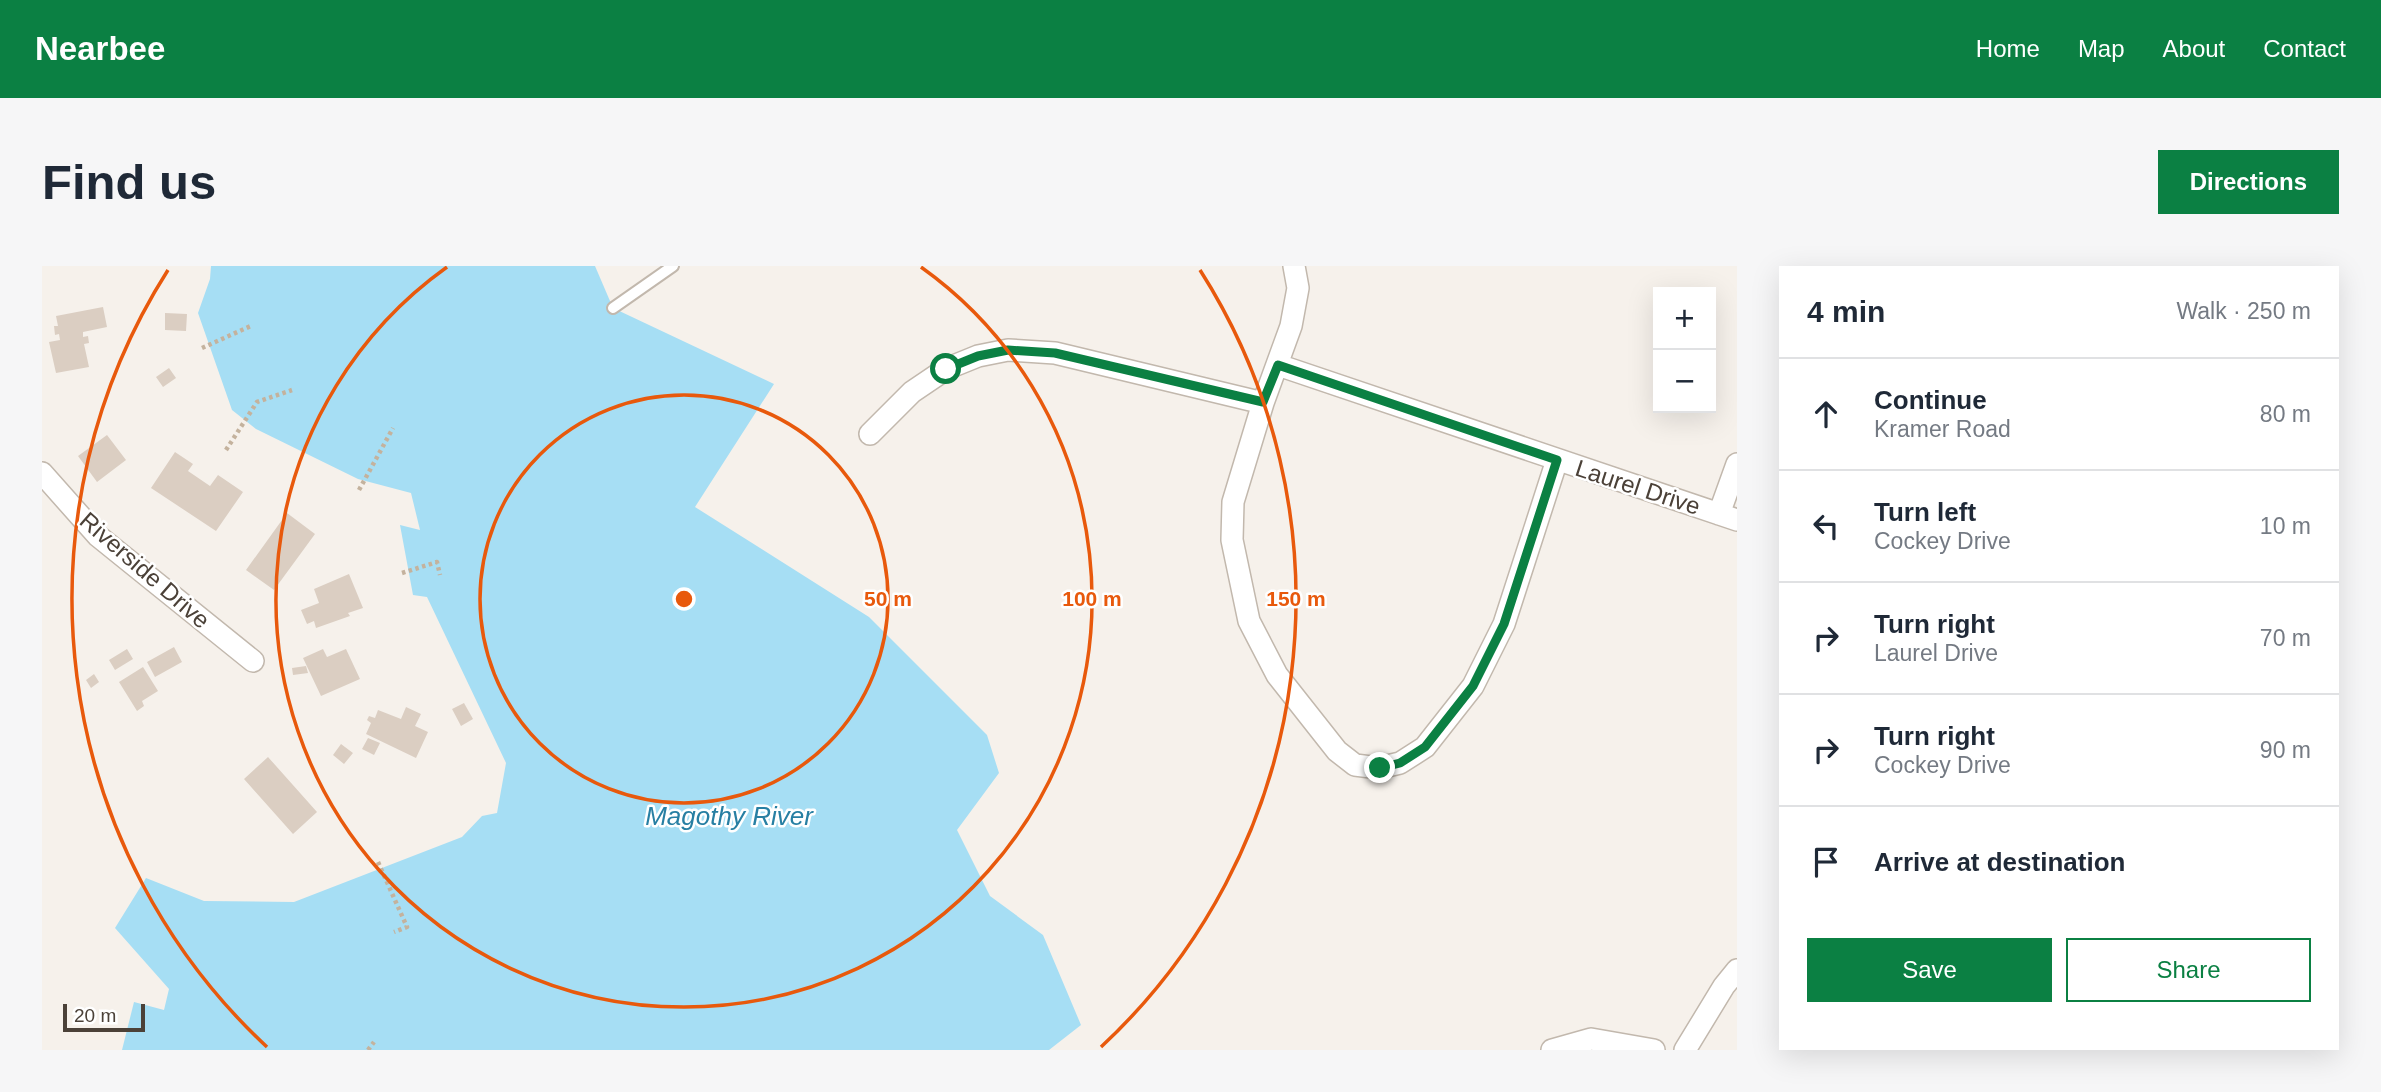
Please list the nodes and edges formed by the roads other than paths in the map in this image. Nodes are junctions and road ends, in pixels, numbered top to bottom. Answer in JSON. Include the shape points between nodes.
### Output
{"nodes":[{"id":1,"x":673,"y":266,"type":"edge"},
{"id":2,"x":1294,"y":266,"type":"edge"},
{"id":3,"x":613,"y":308,"type":"dead end"},
{"id":4,"x":1278,"y":365,"type":"junction"},
{"id":5,"x":1263,"y":402,"type":"junction"},
{"id":6,"x":870,"y":434,"type":"dead end"},
{"id":7,"x":1557,"y":460,"type":"junction"},
{"id":8,"x":1737,"y":464,"type":"edge"},
{"id":9,"x":42,"y":473,"type":"edge"},
{"id":10,"x":1728,"y":517,"type":"edge"},
{"id":11,"x":253,"y":661,"type":"dead end"},
{"id":12,"x":1737,"y":970,"type":"edge"},
{"id":13,"x":1552,"y":1050,"type":"edge"},
{"id":14,"x":1654,"y":1050,"type":"edge"},
{"id":15,"x":1685,"y":1050,"type":"edge"}],
"edges":[{"from":1,"to":3,"type":"lane"},
{"from":2,"to":4,"type":"street","via":[[1298,288]]},
{"from":4,"to":5,"type":"street"},
{"from":4,"to":7,"type":"street","name":"Laurel Drive"},
{"from":5,"to":6,"type":"street","via":[[1055,353],[1008,350],[946,369],[912,392]]},
{"from":5,"to":7,"type":"street","via":[[1233,502],[1232,540],[1249,621],[1298,704],[1337,751],[1355,765],[1380,768],[1400,763],[1425,747],[1473,686],[1504,624]]},
{"from":7,"to":10,"type":"street","name":"Laurel Drive"},
{"from":8,"to":10,"type":"street"},
{"from":9,"to":11,"type":"street","name":"Riverside Drive","via":[[99,536]]},
{"from":12,"to":15,"type":"street"},
{"from":13,"to":14,"type":"street","via":[[1591,1039]]}]}
